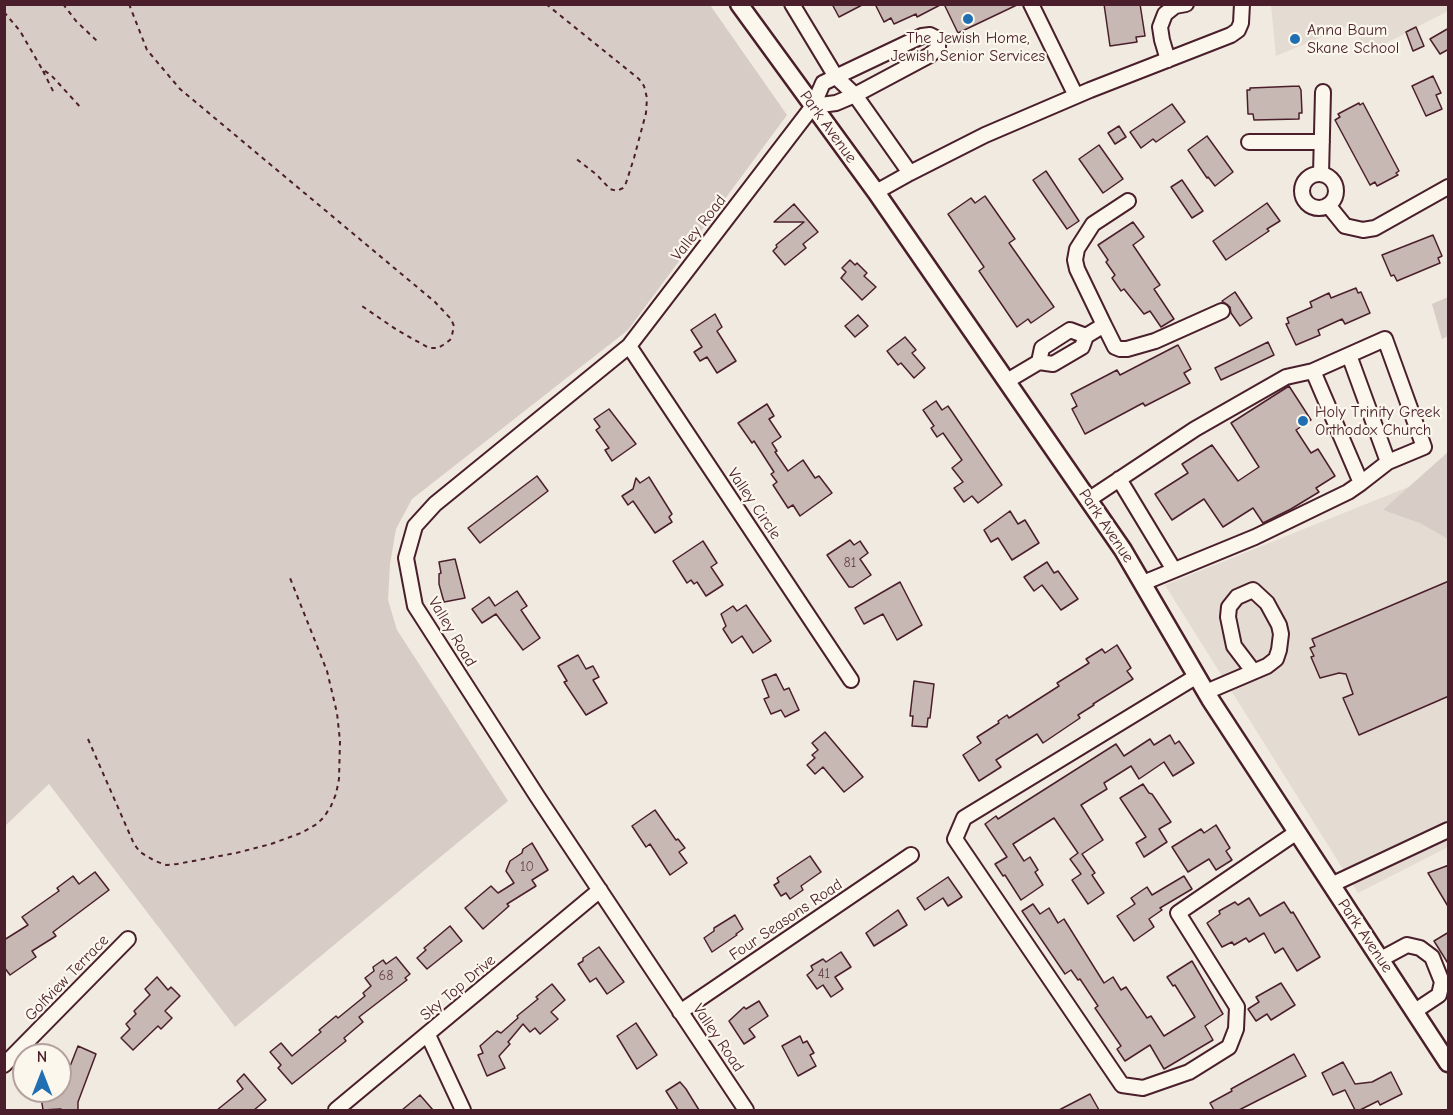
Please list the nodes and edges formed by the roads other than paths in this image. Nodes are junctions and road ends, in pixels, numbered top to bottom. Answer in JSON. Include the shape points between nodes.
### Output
{"nodes":[{"id":1,"x":739,"y":4,"type":"edge"},
{"id":2,"x":792,"y":4,"type":"edge"},
{"id":3,"x":1031,"y":4,"type":"edge"},
{"id":4,"x":1186,"y":4,"type":"edge"},
{"id":5,"x":1242,"y":4,"type":"edge"},
{"id":6,"x":1168,"y":60,"type":"junction"},
{"id":7,"x":836,"y":77,"type":"junction"},
{"id":8,"x":1323,"y":92,"type":"dead end"},
{"id":9,"x":855,"y":95,"type":"junction"},
{"id":10,"x":1076,"y":96,"type":"junction"},
{"id":11,"x":813,"y":106,"type":"junction"},
{"id":12,"x":1249,"y":142,"type":"dead end"},
{"id":13,"x":1322,"y":142,"type":"junction"},
{"id":14,"x":910,"y":173,"type":"junction"},
{"id":15,"x":1321,"y":174,"type":"junction"},
{"id":16,"x":1449,"y":187,"type":"edge"},
{"id":17,"x":876,"y":192,"type":"junction"},
{"id":18,"x":1128,"y":201,"type":"dead end"},
{"id":19,"x":1328,"y":205,"type":"junction"},
{"id":20,"x":1222,"y":311,"type":"dead end"},
{"id":21,"x":1104,"y":326,"type":"junction"},
{"id":22,"x":1086,"y":336,"type":"junction"},
{"id":23,"x":629,"y":346,"type":"junction"},
{"id":24,"x":1349,"y":355,"type":"junction"},
{"id":25,"x":1039,"y":362,"type":"junction"},
{"id":26,"x":1313,"y":371,"type":"junction"},
{"id":27,"x":1006,"y":381,"type":"junction"},
{"id":28,"x":1388,"y":462,"type":"junction"},
{"id":29,"x":1119,"y":479,"type":"junction"},
{"id":30,"x":1361,"y":483,"type":"junction"},
{"id":31,"x":1088,"y":500,"type":"junction"},
{"id":32,"x":1174,"y":570,"type":"junction"},
{"id":33,"x":1143,"y":583,"type":"junction"},
{"id":34,"x":1253,"y":671,"type":"junction"},
{"id":35,"x":1197,"y":676,"type":"junction"},
{"id":36,"x":851,"y":680,"type":"dead end"},
{"id":37,"x":1206,"y":692,"type":"junction"},
{"id":38,"x":1449,"y":830,"type":"edge"},
{"id":39,"x":1297,"y":832,"type":"junction"},
{"id":40,"x":911,"y":855,"type":"dead end"},
{"id":41,"x":1331,"y":885,"type":"junction"},
{"id":42,"x":600,"y":890,"type":"junction"},
{"id":43,"x":128,"y":939,"type":"dead end"},
{"id":44,"x":1381,"y":959,"type":"junction"},
{"id":45,"x":1444,"y":978,"type":"edge"},
{"id":46,"x":1414,"y":1011,"type":"junction"},
{"id":47,"x":680,"y":1012,"type":"junction"},
{"id":48,"x":428,"y":1035,"type":"junction"},
{"id":49,"x":1449,"y":1063,"type":"edge"},
{"id":50,"x":4,"y":1065,"type":"edge"},
{"id":51,"x":336,"y":1110,"type":"edge"},
{"id":52,"x":463,"y":1110,"type":"edge"},
{"id":53,"x":746,"y":1110,"type":"edge"}],
"edges":[{"from":1,"to":11,"type":"main road","name":"Park Avenue"},
{"from":2,"to":7,"type":"street"},
{"from":3,"to":10,"type":"street"},
{"from":4,"to":6,"type":"street","via":[[1175,6],[1160,27]]},
{"from":5,"to":6,"type":"street","via":[[1238,30]]},
{"from":6,"to":10,"type":"street"},
{"from":7,"to":9,"type":"street"},
{"from":7,"to":9,"type":"street","via":[[922,36],[938,39],[934,52]]},
{"from":7,"to":11,"type":"street","name":"Valley Road","via":[[823,84]]},
{"from":8,"to":13,"type":"street"},
{"from":9,"to":11,"type":"street"},
{"from":9,"to":14,"type":"street"},
{"from":10,"to":14,"type":"street"},
{"from":11,"to":17,"type":"main road","name":"Park Avenue"},
{"from":11,"to":23,"type":"street","name":"Valley Road"},
{"from":12,"to":13,"type":"street"},
{"from":13,"to":15,"type":"street"},
{"from":14,"to":17,"type":"street"},
{"from":15,"to":19,"type":"street","via":[[1336,187],[1335,198]]},
{"from":15,"to":19,"type":"street","via":[[1308,178],[1302,193],[1312,206]]},
{"from":16,"to":19,"type":"street","via":[[1375,228],[1363,230],[1345,226]]},
{"from":17,"to":27,"type":"main road","name":"Park Avenue"},
{"from":18,"to":21,"type":"street","via":[[1093,224],[1077,249],[1077,268]]},
{"from":20,"to":21,"type":"street","via":[[1126,350],[1115,347]]},
{"from":21,"to":22,"type":"street"},
{"from":22,"to":25,"type":"street","via":[[1082,347],[1053,364]]},
{"from":22,"to":25,"type":"street","via":[[1070,330],[1042,348]]},
{"from":23,"to":36,"type":"street","name":"Valley Circle"},
{"from":23,"to":42,"type":"street","name":"Valley Road","via":[[435,504],[415,526],[406,558],[415,606]]},
{"from":24,"to":26,"type":"street"},
{"from":24,"to":28,"type":"street"},
{"from":24,"to":28,"type":"street","via":[[1385,339],[1425,447]]},
{"from":25,"to":27,"type":"street"},
{"from":26,"to":29,"type":"street","via":[[1286,377],[1195,429]]},
{"from":26,"to":30,"type":"street"},
{"from":27,"to":31,"type":"main road","name":"Park Avenue"},
{"from":28,"to":30,"type":"street"},
{"from":29,"to":31,"type":"street"},
{"from":29,"to":32,"type":"street"},
{"from":30,"to":32,"type":"street","via":[[1255,537]]},
{"from":31,"to":33,"type":"main road","name":"Park Avenue"},
{"from":32,"to":33,"type":"street"},
{"from":33,"to":35,"type":"main road","name":"Park Avenue"},
{"from":34,"to":34,"type":"street","via":[[1276,659],[1281,634],[1267,603],[1253,590],[1237,597],[1229,607],[1228,617],[1234,646]]},
{"from":34,"to":37,"type":"street"},
{"from":35,"to":37,"type":"main road","name":"Park Avenue"},
{"from":35,"to":39,"type":"street","via":[[964,818],[955,839],[1122,1084],[1143,1088],[1189,1072],[1229,1047],[1236,1029],[1237,1007],[1178,913]]},
{"from":37,"to":39,"type":"main road","name":"Park Avenue"},
{"from":38,"to":41,"type":"street"},
{"from":39,"to":41,"type":"main road","name":"Park Avenue"},
{"from":40,"to":47,"type":"street","name":"Four Seasons Road"},
{"from":41,"to":44,"type":"main road","name":"Park Avenue"},
{"from":42,"to":47,"type":"street","name":"Valley Road"},
{"from":42,"to":48,"type":"street","name":"Sky Top Drive"},
{"from":43,"to":50,"type":"street","name":"Golfview Terrace"},
{"from":44,"to":45,"type":"street","via":[[1407,945],[1420,948],[1432,957]]},
{"from":44,"to":46,"type":"main road","name":"Park Avenue"},
{"from":45,"to":46,"type":"street","via":[[1439,994]]},
{"from":46,"to":49,"type":"main road","name":"Park Avenue"},
{"from":47,"to":53,"type":"street","name":"Valley Road"},
{"from":48,"to":51,"type":"street","name":"Sky Top Drive"},
{"from":48,"to":52,"type":"street"}]}
